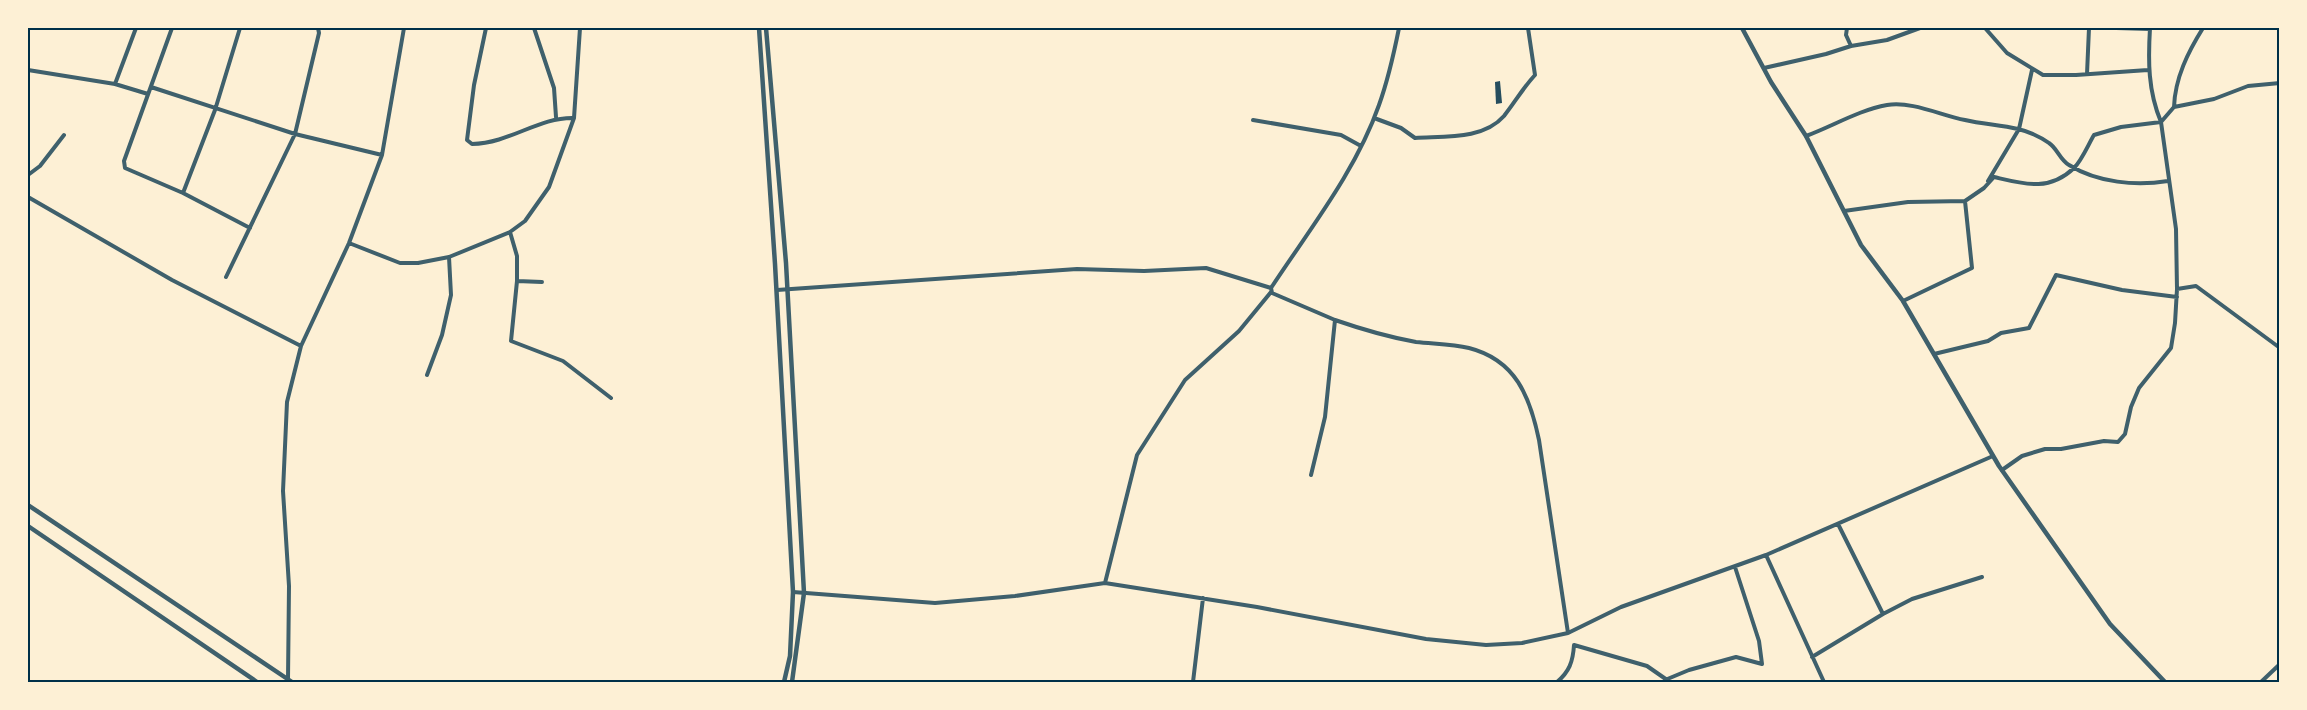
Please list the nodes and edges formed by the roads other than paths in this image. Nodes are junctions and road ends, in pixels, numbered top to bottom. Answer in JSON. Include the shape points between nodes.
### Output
{"nodes":[{"id":1,"x":136,"y":28,"type":"edge"},
{"id":2,"x":172,"y":28,"type":"edge"},
{"id":3,"x":240,"y":28,"type":"edge"},
{"id":4,"x":318,"y":28,"type":"edge"},
{"id":5,"x":404,"y":28,"type":"edge"},
{"id":6,"x":486,"y":28,"type":"edge"},
{"id":7,"x":534,"y":28,"type":"edge"},
{"id":8,"x":580,"y":28,"type":"edge"},
{"id":9,"x":759,"y":28,"type":"edge"},
{"id":10,"x":766,"y":28,"type":"edge"},
{"id":11,"x":1399,"y":28,"type":"edge"},
{"id":12,"x":1528,"y":28,"type":"edge"},
{"id":13,"x":1742,"y":28,"type":"edge"},
{"id":14,"x":1847,"y":28,"type":"edge"},
{"id":15,"x":1920,"y":28,"type":"edge"},
{"id":16,"x":1985,"y":28,"type":"edge"},
{"id":17,"x":2089,"y":28,"type":"edge"},
{"id":18,"x":2116,"y":28,"type":"edge"},
{"id":19,"x":2150,"y":28,"type":"edge"},
{"id":20,"x":2203,"y":28,"type":"edge"},
{"id":21,"x":1851,"y":46,"type":"junction"},
{"id":22,"x":1764,"y":68,"type":"junction"},
{"id":23,"x":28,"y":70,"type":"edge"},
{"id":24,"x":2032,"y":70,"type":"junction"},
{"id":25,"x":2148,"y":70,"type":"junction"},
{"id":26,"x":2087,"y":74,"type":"junction"},
{"id":27,"x":2280,"y":83,"type":"edge"},
{"id":28,"x":115,"y":84,"type":"junction"},
{"id":29,"x":150,"y":87,"type":"junction"},
{"id":30,"x":148,"y":94,"type":"junction"},
{"id":31,"x":2174,"y":108,"type":"junction"},
{"id":32,"x":215,"y":110,"type":"junction"},
{"id":33,"x":556,"y":117,"type":"junction"},
{"id":34,"x":574,"y":118,"type":"junction"},
{"id":35,"x":1374,"y":118,"type":"junction"},
{"id":36,"x":1253,"y":120,"type":"dead end"},
{"id":37,"x":2161,"y":122,"type":"junction"},
{"id":38,"x":2019,"y":129,"type":"junction"},
{"id":39,"x":64,"y":134,"type":"dead end"},
{"id":40,"x":295,"y":134,"type":"junction"},
{"id":41,"x":1806,"y":136,"type":"junction"},
{"id":42,"x":1361,"y":146,"type":"junction"},
{"id":43,"x":382,"y":155,"type":"junction"},
{"id":44,"x":2074,"y":168,"type":"junction"},
{"id":45,"x":28,"y":175,"type":"edge"},
{"id":46,"x":2168,"y":181,"type":"junction"},
{"id":47,"x":1984,"y":188,"type":"junction"},
{"id":48,"x":183,"y":193,"type":"junction"},
{"id":49,"x":28,"y":197,"type":"edge"},
{"id":50,"x":1965,"y":201,"type":"junction"},
{"id":51,"x":1844,"y":211,"type":"junction"},
{"id":52,"x":250,"y":228,"type":"junction"},
{"id":53,"x":510,"y":232,"type":"junction"},
{"id":54,"x":349,"y":243,"type":"junction"},
{"id":55,"x":448,"y":257,"type":"junction"},
{"id":56,"x":226,"y":277,"type":"dead end"},
{"id":57,"x":517,"y":281,"type":"junction"},
{"id":58,"x":542,"y":282,"type":"dead end"},
{"id":59,"x":787,"y":289,"type":"junction"},
{"id":60,"x":2178,"y":289,"type":"junction"},
{"id":61,"x":777,"y":290,"type":"junction"},
{"id":62,"x":1271,"y":290,"type":"junction"},
{"id":63,"x":2177,"y":297,"type":"junction"},
{"id":64,"x":1903,"y":301,"type":"junction"},
{"id":65,"x":1335,"y":320,"type":"junction"},
{"id":66,"x":301,"y":346,"type":"junction"},
{"id":67,"x":2280,"y":348,"type":"edge"},
{"id":68,"x":1934,"y":354,"type":"junction"},
{"id":69,"x":427,"y":375,"type":"dead end"},
{"id":70,"x":611,"y":398,"type":"dead end"},
{"id":71,"x":1993,"y":456,"type":"junction"},
{"id":72,"x":2002,"y":470,"type":"junction"},
{"id":73,"x":1311,"y":475,"type":"dead end"},
{"id":74,"x":28,"y":505,"type":"edge"},
{"id":75,"x":1838,"y":524,"type":"junction"},
{"id":76,"x":28,"y":526,"type":"edge"},
{"id":77,"x":1766,"y":555,"type":"junction"},
{"id":78,"x":1735,"y":567,"type":"junction"},
{"id":79,"x":1982,"y":577,"type":"dead end"},
{"id":80,"x":1105,"y":583,"type":"junction"},
{"id":81,"x":793,"y":592,"type":"junction"},
{"id":82,"x":804,"y":593,"type":"junction"},
{"id":83,"x":1203,"y":598,"type":"junction"},
{"id":84,"x":1883,"y":614,"type":"junction"},
{"id":85,"x":1568,"y":633,"type":"junction"},
{"id":86,"x":1812,"y":657,"type":"junction"},
{"id":87,"x":2280,"y":664,"type":"edge"},
{"id":88,"x":1665,"y":680,"type":"junction"},
{"id":89,"x":290,"y":681,"type":"edge"},
{"id":90,"x":257,"y":682,"type":"edge"},
{"id":91,"x":784,"y":682,"type":"edge"},
{"id":92,"x":792,"y":682,"type":"edge"},
{"id":93,"x":1194,"y":682,"type":"edge"},
{"id":94,"x":1557,"y":682,"type":"edge"},
{"id":95,"x":1670,"y":682,"type":"edge"},
{"id":96,"x":1824,"y":682,"type":"edge"},
{"id":97,"x":2165,"y":682,"type":"edge"},
{"id":98,"x":2261,"y":682,"type":"edge"}],
"edges":[{"from":1,"to":28,"type":"street"},
{"from":2,"to":29,"type":"street"},
{"from":3,"to":32,"type":"street"},
{"from":4,"to":40,"type":"street"},
{"from":5,"to":43,"type":"street"},
{"from":6,"to":33,"type":"street","via":[[467,140],[472,144],[498,141]]},
{"from":7,"to":33,"type":"street","via":[[554,88]]},
{"from":8,"to":34,"type":"street"},
{"from":9,"to":61,"type":"street"},
{"from":10,"to":59,"type":"street"},
{"from":11,"to":35,"type":"street"},
{"from":12,"to":35,"type":"street","via":[[1535,75],[1488,130],[1415,138],[1401,128]]},
{"from":13,"to":22,"type":"street"},
{"from":14,"to":21,"type":"street"},
{"from":15,"to":21,"type":"street","via":[[1887,40]]},
{"from":16,"to":24,"type":"street","via":[[2007,53]]},
{"from":17,"to":26,"type":"street"},
{"from":18,"to":19,"type":"street"},
{"from":19,"to":25,"type":"street"},
{"from":20,"to":31,"type":"street","via":[[2183,66],[2174,96]]},
{"from":21,"to":22,"type":"street"},
{"from":22,"to":41,"type":"street"},
{"from":23,"to":28,"type":"street"},
{"from":24,"to":26,"type":"street","via":[[2043,75]]},
{"from":24,"to":38,"type":"street"},
{"from":25,"to":26,"type":"street"},
{"from":25,"to":37,"type":"street","via":[[2154,106]]},
{"from":27,"to":31,"type":"street","via":[[2248,86],[2214,100]]},
{"from":28,"to":30,"type":"street"},
{"from":29,"to":30,"type":"street"},
{"from":29,"to":32,"type":"street"},
{"from":30,"to":48,"type":"street","via":[[124,161],[125,168]]},
{"from":31,"to":37,"type":"street"},
{"from":32,"to":40,"type":"street"},
{"from":32,"to":48,"type":"street"},
{"from":33,"to":34,"type":"street"},
{"from":34,"to":53,"type":"street","via":[[549,187],[525,221]]},
{"from":35,"to":42,"type":"street"},
{"from":36,"to":42,"type":"street","via":[[1341,135]]},
{"from":37,"to":44,"type":"street","via":[[2121,127],[2094,135]]},
{"from":37,"to":46,"type":"street"},
{"from":38,"to":41,"type":"street","via":[[1966,121],[1904,104],[1885,105],[1855,114]]},
{"from":38,"to":44,"type":"street","via":[[2049,143]]},
{"from":38,"to":47,"type":"street"},
{"from":39,"to":45,"type":"street","via":[[40,166]]},
{"from":40,"to":43,"type":"street"},
{"from":40,"to":52,"type":"street"},
{"from":41,"to":51,"type":"street"},
{"from":42,"to":62,"type":"street"},
{"from":43,"to":54,"type":"street"},
{"from":44,"to":46,"type":"street","via":[[2119,182],[2150,184]]},
{"from":44,"to":47,"type":"street","via":[[2049,184],[2026,184],[1994,177]]},
{"from":46,"to":60,"type":"street","via":[[2176,229]]},
{"from":47,"to":50,"type":"street"},
{"from":48,"to":52,"type":"street"},
{"from":49,"to":66,"type":"street","via":[[172,280]]},
{"from":50,"to":51,"type":"street","via":[[1908,202]]},
{"from":50,"to":64,"type":"street","via":[[1972,268]]},
{"from":51,"to":64,"type":"street","via":[[1861,245]]},
{"from":52,"to":56,"type":"street"},
{"from":53,"to":55,"type":"street"},
{"from":53,"to":57,"type":"street","via":[[517,256]]},
{"from":54,"to":55,"type":"street","via":[[400,263]]},
{"from":54,"to":66,"type":"street"},
{"from":55,"to":69,"type":"street","via":[[451,295],[442,335]]},
{"from":57,"to":58,"type":"street"},
{"from":57,"to":70,"type":"street","via":[[511,340],[563,361]]},
{"from":59,"to":61,"type":"street"},
{"from":59,"to":62,"type":"street","via":[[1076,268],[1144,271],[1206,268]]},
{"from":59,"to":82,"type":"street"},
{"from":60,"to":63,"type":"street"},
{"from":60,"to":67,"type":"street","via":[[2196,286]]},
{"from":61,"to":81,"type":"street"},
{"from":62,"to":65,"type":"street"},
{"from":62,"to":80,"type":"street","via":[[1239,331],[1185,380],[1137,455]]},
{"from":63,"to":68,"type":"street","via":[[2122,290],[2056,274],[2029,328]]},
{"from":63,"to":72,"type":"street","via":[[2171,348],[2139,388],[2125,434],[2118,442],[2045,449],[2022,456]]},
{"from":64,"to":68,"type":"street"},
{"from":65,"to":73,"type":"street","via":[[1325,417]]},
{"from":65,"to":85,"type":"street","via":[[1389,337],[1469,348],[1498,361],[1514,375],[1532,409],[1537,432]]},
{"from":66,"to":89,"type":"street","via":[[287,402],[283,491]]},
{"from":68,"to":71,"type":"street"},
{"from":71,"to":72,"type":"street"},
{"from":71,"to":75,"type":"street"},
{"from":72,"to":97,"type":"street","via":[[2110,624]]},
{"from":74,"to":89,"type":"street"},
{"from":75,"to":77,"type":"street"},
{"from":75,"to":84,"type":"street"},
{"from":76,"to":90,"type":"street"},
{"from":77,"to":78,"type":"street"},
{"from":77,"to":86,"type":"street"},
{"from":78,"to":85,"type":"street","via":[[1622,607]]},
{"from":78,"to":88,"type":"street","via":[[1759,640],[1762,664],[1736,657]]},
{"from":79,"to":84,"type":"street","via":[[1912,599]]},
{"from":80,"to":82,"type":"street","via":[[935,603]]},
{"from":80,"to":83,"type":"street"},
{"from":81,"to":82,"type":"street"},
{"from":81,"to":91,"type":"street","via":[[790,656]]},
{"from":82,"to":92,"type":"street"},
{"from":83,"to":85,"type":"street","via":[[1462,644],[1522,643]]},
{"from":83,"to":93,"type":"street"},
{"from":84,"to":86,"type":"street"},
{"from":86,"to":96,"type":"street"},
{"from":87,"to":98,"type":"street"},
{"from":88,"to":94,"type":"street","via":[[1647,666],[1574,645],[1568,673]]},
{"from":88,"to":95,"type":"street"}]}
